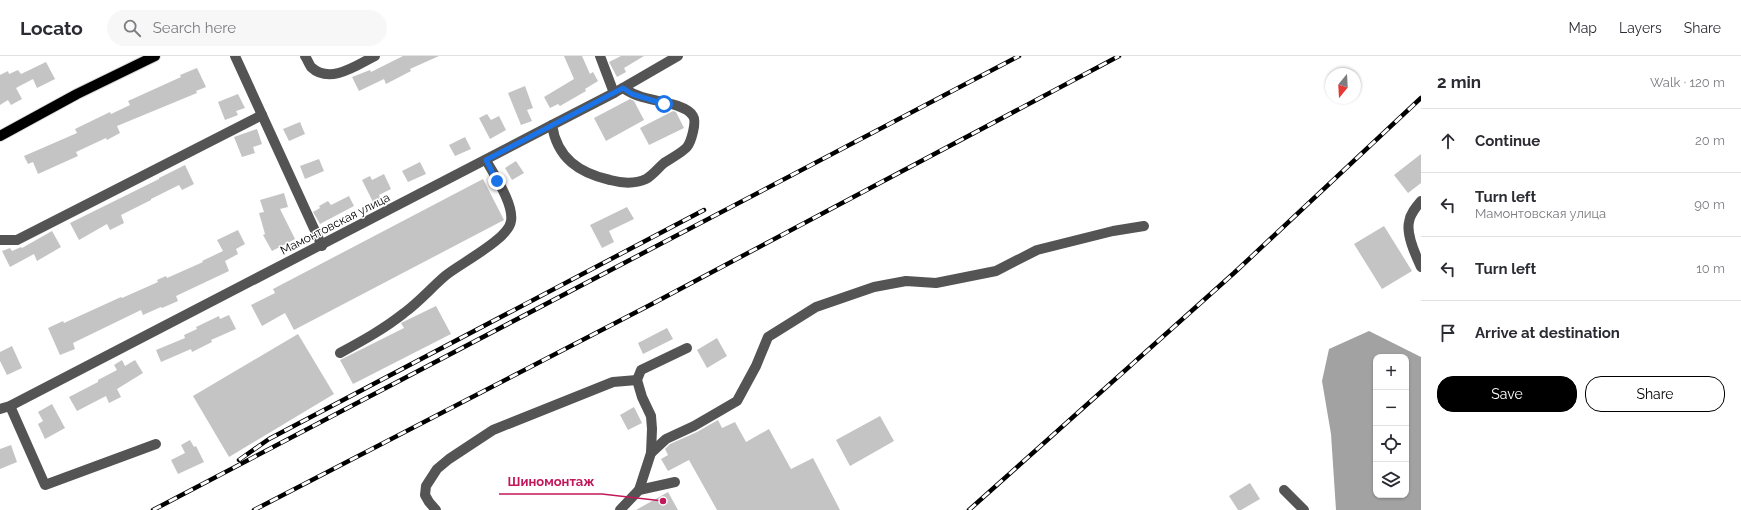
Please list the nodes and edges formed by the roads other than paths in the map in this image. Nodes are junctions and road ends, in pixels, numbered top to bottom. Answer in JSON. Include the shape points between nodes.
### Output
{"nodes":[{"id":1,"x":155,"y":56,"type":"edge"},
{"id":2,"x":235,"y":56,"type":"edge"},
{"id":3,"x":305,"y":56,"type":"edge"},
{"id":4,"x":375,"y":56,"type":"edge"},
{"id":5,"x":600,"y":56,"type":"edge"},
{"id":6,"x":678,"y":56,"type":"edge"},
{"id":7,"x":619,"y":90,"type":"junction"},
{"id":8,"x":262,"y":115,"type":"junction"},
{"id":9,"x":552,"y":125,"type":"junction"},
{"id":10,"x":0,"y":136,"type":"edge"},
{"id":11,"x":486,"y":160,"type":"junction"},
{"id":12,"x":1421,"y":201,"type":"edge"},
{"id":13,"x":1144,"y":226,"type":"dead end"},
{"id":14,"x":0,"y":240,"type":"edge"},
{"id":15,"x":322,"y":246,"type":"junction"},
{"id":16,"x":1421,"y":267,"type":"edge"},
{"id":17,"x":686,"y":348,"type":"dead end"},
{"id":18,"x":340,"y":353,"type":"dead end"},
{"id":19,"x":637,"y":380,"type":"junction"},
{"id":20,"x":10,"y":406,"type":"junction"},
{"id":21,"x":0,"y":409,"type":"edge"},
{"id":22,"x":156,"y":444,"type":"dead end"},
{"id":23,"x":650,"y":453,"type":"junction"},
{"id":24,"x":675,"y":482,"type":"dead end"},
{"id":25,"x":640,"y":490,"type":"junction"},
{"id":26,"x":1284,"y":490,"type":"dead end"},
{"id":27,"x":436,"y":510,"type":"edge"},
{"id":28,"x":620,"y":510,"type":"edge"},
{"id":29,"x":1304,"y":510,"type":"edge"}],
"edges":[{"from":1,"to":10,"type":"main road","via":[[77,94]]},
{"from":2,"to":8,"type":"street"},
{"from":3,"to":4,"type":"street","via":[[311,67],[326,75],[343,72]]},
{"from":5,"to":7,"type":"street"},
{"from":6,"to":7,"type":"street","name":"Мамонтовская улица"},
{"from":7,"to":9,"type":"street","name":"Мамонтовская улица"},
{"from":7,"to":9,"type":"street","via":[[678,106],[694,116],[695,125],[687,148],[662,164],[646,179],[633,183],[616,182],[583,172],[558,146]]},
{"from":8,"to":14,"type":"street","via":[[16,240]]},
{"from":8,"to":15,"type":"street"},
{"from":9,"to":11,"type":"street","name":"Мамонтовская улица"},
{"from":11,"to":15,"type":"street","name":"Мамонтовская улица"},
{"from":11,"to":18,"type":"street","via":[[510,209],[511,221],[505,233],[445,276],[404,313],[373,335]]},
{"from":12,"to":16,"type":"street","via":[[1408,223],[1412,248]]},
{"from":13,"to":23,"type":"street","via":[[1037,250],[996,271],[936,284],[906,280],[874,287],[816,307],[768,338],[737,401],[666,439]]},
{"from":15,"to":20,"type":"street","name":"Мамонтовская улица"},
{"from":17,"to":19,"type":"street","via":[[641,370]]},
{"from":19,"to":23,"type":"street","via":[[651,416]]},
{"from":19,"to":27,"type":"street","via":[[613,382],[493,430],[437,469],[426,486],[425,495]]},
{"from":20,"to":21,"type":"street","name":"Мамонтовская улица"},
{"from":20,"to":22,"type":"street","via":[[45,485]]},
{"from":23,"to":25,"type":"street"},
{"from":24,"to":25,"type":"street"},
{"from":25,"to":28,"type":"street"},
{"from":26,"to":29,"type":"street"}]}
